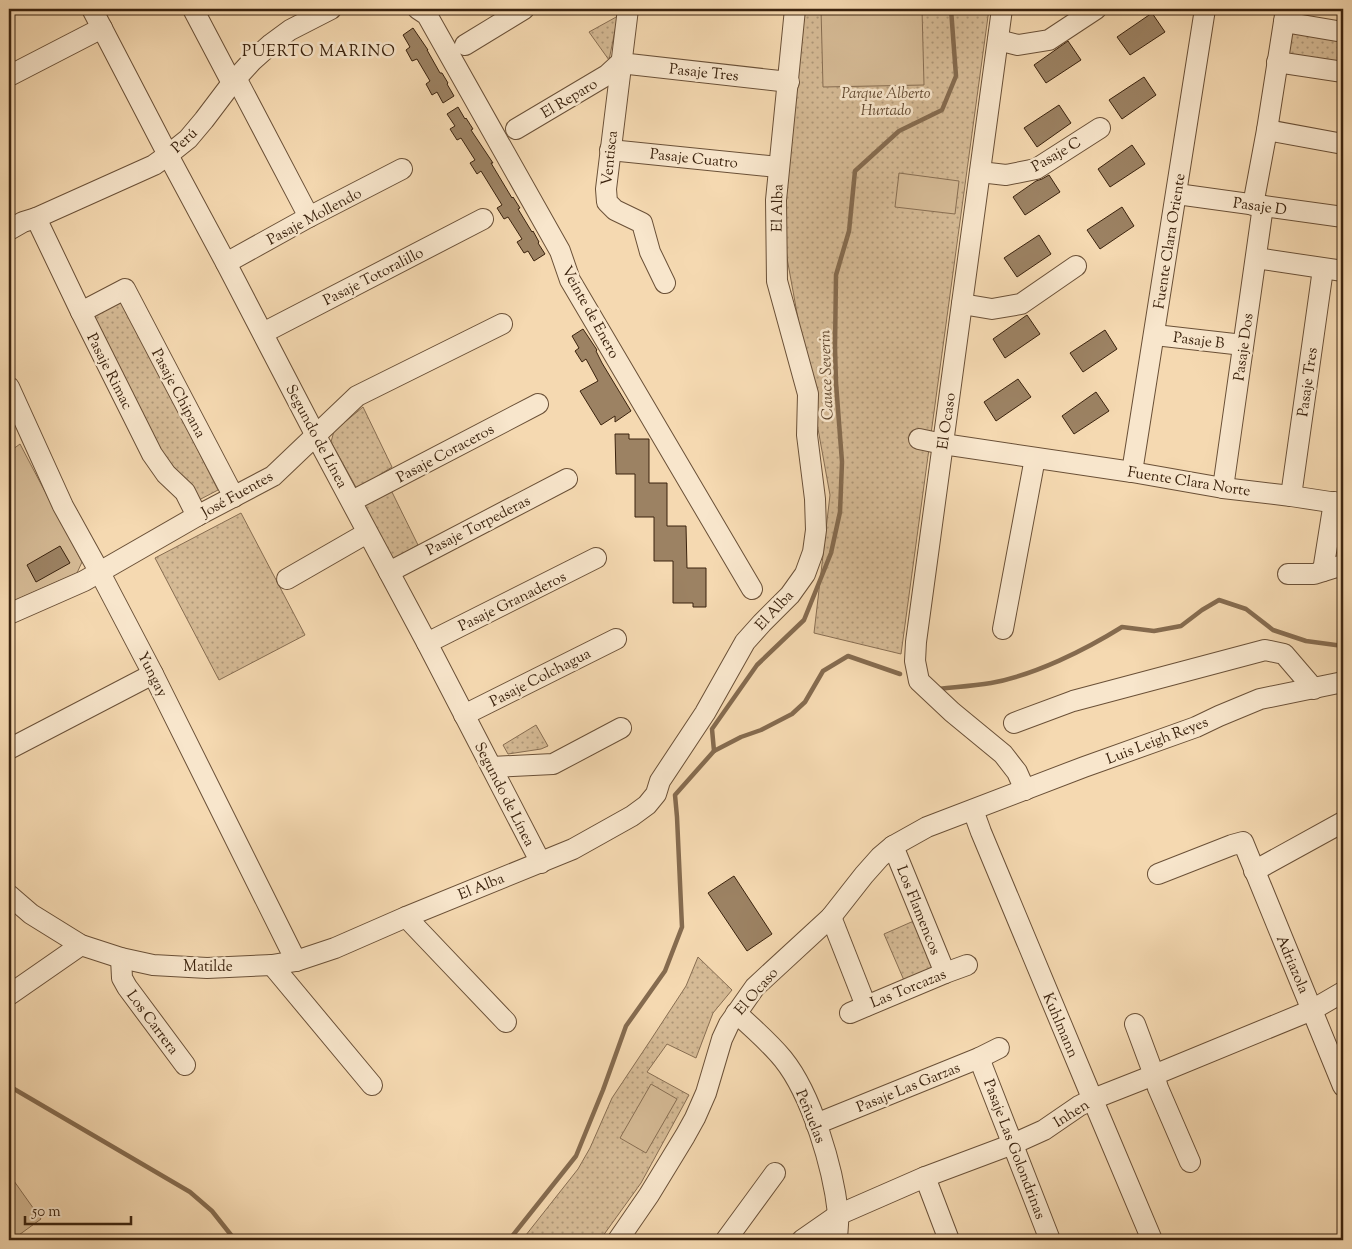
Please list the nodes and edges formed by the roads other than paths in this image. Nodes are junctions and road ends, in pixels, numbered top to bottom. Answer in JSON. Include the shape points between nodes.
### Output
{"nodes":[{"id":1,"x":92,"y":9,"type":"edge"},
{"id":2,"x":193,"y":9,"type":"edge"},
{"id":3,"x":331,"y":9,"type":"edge"},
{"id":4,"x":418,"y":9,"type":"edge"},
{"id":5,"x":524,"y":9,"type":"edge"},
{"id":6,"x":628,"y":9,"type":"edge"},
{"id":7,"x":796,"y":9,"type":"edge"},
{"id":8,"x":1002,"y":9,"type":"edge"},
{"id":9,"x":1096,"y":9,"type":"edge"},
{"id":10,"x":1205,"y":9,"type":"edge"},
{"id":11,"x":1285,"y":15,"type":"edge"},
{"id":12,"x":102,"y":28,"type":"junction"},
{"id":13,"x":1343,"y":32,"type":"edge"},
{"id":14,"x":998,"y":40,"type":"junction"},
{"id":15,"x":465,"y":45,"type":"dead end"},
{"id":16,"x":1277,"y":62,"type":"junction"},
{"id":17,"x":620,"y":63,"type":"junction"},
{"id":18,"x":1343,"y":72,"type":"edge"},
{"id":19,"x":9,"y":76,"type":"edge"},
{"id":20,"x":234,"y":81,"type":"junction"},
{"id":21,"x":788,"y":82,"type":"junction"},
{"id":22,"x":1100,"y":128,"type":"dead end"},
{"id":23,"x":516,"y":129,"type":"dead end"},
{"id":24,"x":1267,"y":130,"type":"junction"},
{"id":25,"x":1343,"y":144,"type":"edge"},
{"id":26,"x":610,"y":150,"type":"junction"},
{"id":27,"x":168,"y":155,"type":"junction"},
{"id":28,"x":778,"y":167,"type":"junction"},
{"id":29,"x":402,"y":169,"type":"dead end"},
{"id":30,"x":980,"y":172,"type":"junction"},
{"id":31,"x":1177,"y":194,"type":"junction"},
{"id":32,"x":1258,"y":206,"type":"junction"},
{"id":33,"x":1343,"y":217,"type":"edge"},
{"id":34,"x":36,"y":218,"type":"junction"},
{"id":35,"x":309,"y":218,"type":"junction"},
{"id":36,"x":483,"y":219,"type":"dead end"},
{"id":37,"x":9,"y":230,"type":"edge"},
{"id":38,"x":1256,"y":258,"type":"junction"},
{"id":39,"x":226,"y":263,"type":"junction"},
{"id":40,"x":1076,"y":266,"type":"dead end"},
{"id":41,"x":1323,"y":269,"type":"junction"},
{"id":42,"x":1343,"y":271,"type":"edge"},
{"id":43,"x":665,"y":283,"type":"dead end"},
{"id":44,"x":962,"y":304,"type":"junction"},
{"id":45,"x":81,"y":312,"type":"junction"},
{"id":46,"x":502,"y":324,"type":"dead end"},
{"id":47,"x":263,"y":333,"type":"junction"},
{"id":48,"x":1155,"y":335,"type":"junction"},
{"id":49,"x":1243,"y":345,"type":"junction"},
{"id":50,"x":9,"y":388,"type":"edge"},
{"id":51,"x":538,"y":404,"type":"dead end"},
{"id":52,"x":316,"y":436,"type":"junction"},
{"id":53,"x":919,"y":439,"type":"dead end"},
{"id":54,"x":943,"y":444,"type":"junction"},
{"id":55,"x":1035,"y":458,"type":"junction"},
{"id":56,"x":1132,"y":472,"type":"junction"},
{"id":57,"x":567,"y":479,"type":"dead end"},
{"id":58,"x":1223,"y":488,"type":"junction"},
{"id":59,"x":1291,"y":496,"type":"junction"},
{"id":60,"x":234,"y":497,"type":"junction"},
{"id":61,"x":352,"y":501,"type":"junction"},
{"id":62,"x":1339,"y":503,"type":"edge"},
{"id":63,"x":197,"y":516,"type":"junction"},
{"id":64,"x":367,"y":533,"type":"junction"},
{"id":65,"x":596,"y":558,"type":"dead end"},
{"id":66,"x":1343,"y":565,"type":"edge"},
{"id":67,"x":99,"y":571,"type":"junction"},
{"id":68,"x":1323,"y":571,"type":"junction"},
{"id":69,"x":389,"y":572,"type":"junction"},
{"id":70,"x":1288,"y":574,"type":"dead end"},
{"id":71,"x":287,"y":579,"type":"dead end"},
{"id":72,"x":752,"y":589,"type":"dead end"},
{"id":73,"x":9,"y":614,"type":"edge"},
{"id":74,"x":1003,"y":629,"type":"dead end"},
{"id":75,"x":616,"y":639,"type":"dead end"},
{"id":76,"x":427,"y":643,"type":"junction"},
{"id":77,"x":153,"y":674,"type":"junction"},
{"id":78,"x":1343,"y":682,"type":"edge"},
{"id":79,"x":1314,"y":688,"type":"junction"},
{"id":80,"x":464,"y":715,"type":"junction"},
{"id":81,"x":1014,"y":723,"type":"dead end"},
{"id":82,"x":621,"y":728,"type":"dead end"},
{"id":83,"x":9,"y":749,"type":"edge"},
{"id":84,"x":492,"y":767,"type":"junction"},
{"id":85,"x":1025,"y":790,"type":"junction"},
{"id":86,"x":973,"y":810,"type":"junction"},
{"id":87,"x":1343,"y":822,"type":"edge"},
{"id":88,"x":893,"y":846,"type":"junction"},
{"id":89,"x":541,"y":863,"type":"junction"},
{"id":90,"x":1254,"y":871,"type":"junction"},
{"id":91,"x":1158,"y":874,"type":"dead end"},
{"id":92,"x":9,"y":895,"type":"edge"},
{"id":93,"x":406,"y":917,"type":"junction"},
{"id":94,"x":831,"y":917,"type":"junction"},
{"id":95,"x":81,"y":945,"type":"junction"},
{"id":96,"x":121,"y":958,"type":"junction"},
{"id":97,"x":296,"y":961,"type":"junction"},
{"id":98,"x":272,"y":965,"type":"junction"},
{"id":99,"x":967,"y":965,"type":"dead end"},
{"id":100,"x":945,"y":973,"type":"junction"},
{"id":101,"x":1343,"y":992,"type":"edge"},
{"id":102,"x":9,"y":995,"type":"edge"},
{"id":103,"x":1312,"y":1010,"type":"junction"},
{"id":104,"x":736,"y":1013,"type":"junction"},
{"id":105,"x":506,"y":1022,"type":"dead end"},
{"id":106,"x":1135,"y":1024,"type":"dead end"},
{"id":107,"x":999,"y":1048,"type":"dead end"},
{"id":108,"x":1338,"y":1057,"type":"edge"},
{"id":109,"x":979,"y":1058,"type":"junction"},
{"id":110,"x":185,"y":1065,"type":"dead end"},
{"id":111,"x":1154,"y":1075,"type":"junction"},
{"id":112,"x":372,"y":1085,"type":"dead end"},
{"id":113,"x":1343,"y":1086,"type":"edge"},
{"id":114,"x":1093,"y":1099,"type":"junction"},
{"id":115,"x":816,"y":1124,"type":"junction"},
{"id":116,"x":1013,"y":1144,"type":"junction"},
{"id":117,"x":1190,"y":1162,"type":"dead end"},
{"id":118,"x":775,"y":1173,"type":"dead end"},
{"id":119,"x":925,"y":1177,"type":"junction"},
{"id":120,"x":838,"y":1215,"type":"junction"},
{"id":121,"x":618,"y":1240,"type":"edge"},
{"id":122,"x":726,"y":1240,"type":"edge"},
{"id":123,"x":802,"y":1240,"type":"edge"},
{"id":124,"x":837,"y":1240,"type":"edge"},
{"id":125,"x":949,"y":1240,"type":"edge"},
{"id":126,"x":1050,"y":1240,"type":"edge"},
{"id":127,"x":1152,"y":1240,"type":"edge"}],
"edges":[{"from":1,"to":12,"type":"street","name":"Segundo de Línea"},
{"from":2,"to":20,"type":"street"},
{"from":3,"to":20,"type":"street","name":"Perú","via":[[290,30],[271,44]]},
{"from":4,"to":72,"type":"street","name":"Veinte de Enero","via":[[427,15],[560,251],[570,280]]},
{"from":5,"to":15,"type":"street"},
{"from":6,"to":17,"type":"street","name":"Ventisca"},
{"from":7,"to":21,"type":"street","name":"El Alba"},
{"from":8,"to":14,"type":"street","name":"El Ocaso"},
{"from":9,"to":14,"type":"street","via":[[1049,40],[1018,45]]},
{"from":10,"to":31,"type":"street","name":"Fuente Clara Oriente"},
{"from":11,"to":13,"type":"street"},
{"from":11,"to":16,"type":"street","name":"Pasaje Dos"},
{"from":12,"to":19,"type":"street"},
{"from":12,"to":27,"type":"street","name":"Segundo de Línea"},
{"from":14,"to":30,"type":"street","name":"El Ocaso"},
{"from":16,"to":18,"type":"street"},
{"from":16,"to":24,"type":"street","name":"Pasaje Dos"},
{"from":17,"to":21,"type":"street","name":"Pasaje Tres"},
{"from":17,"to":23,"type":"street","name":"El Reparo","via":[[607,75]]},
{"from":17,"to":26,"type":"street","name":"Ventisca"},
{"from":20,"to":27,"type":"street","name":"Perú","via":[[188,139]]},
{"from":20,"to":35,"type":"street"},
{"from":21,"to":28,"type":"street","name":"El Alba"},
{"from":22,"to":30,"type":"street","name":"Pasaje C","via":[[1036,169],[1006,175]]},
{"from":24,"to":25,"type":"street"},
{"from":24,"to":32,"type":"street","name":"Pasaje Dos"},
{"from":26,"to":28,"type":"street","name":"Pasaje Cuatro"},
{"from":26,"to":43,"type":"street","name":"Ventisca","via":[[606,202],[642,223],[650,252]]},
{"from":27,"to":34,"type":"street","name":"Perú","via":[[154,165]]},
{"from":27,"to":39,"type":"street","name":"Segundo de Línea"},
{"from":28,"to":89,"type":"street","name":"El Alba","via":[[777,281],[808,394],[807,435],[816,507],[813,552],[805,574],[790,595],[744,642],[705,714],[660,781],[648,805],[602,834]]},
{"from":29,"to":35,"type":"street","name":"Pasaje Mollendo"},
{"from":30,"to":44,"type":"street","name":"El Ocaso"},
{"from":31,"to":32,"type":"street","name":"Pasaje D"},
{"from":31,"to":48,"type":"street","name":"Fuente Clara Oriente"},
{"from":32,"to":33,"type":"street","name":"Pasaje D"},
{"from":32,"to":38,"type":"street","name":"Pasaje Dos"},
{"from":34,"to":37,"type":"street","name":"Perú"},
{"from":34,"to":45,"type":"street","name":"Pasaje Rimac"},
{"from":35,"to":39,"type":"street","name":"Pasaje Mollendo"},
{"from":36,"to":47,"type":"street","name":"Pasaje Totoralillo"},
{"from":38,"to":41,"type":"street"},
{"from":38,"to":49,"type":"street","name":"Pasaje Dos"},
{"from":39,"to":47,"type":"street","name":"Segundo de Línea"},
{"from":40,"to":44,"type":"street","via":[[1022,304],[992,309]]},
{"from":41,"to":42,"type":"street"},
{"from":41,"to":59,"type":"street","name":"Pasaje Tres"},
{"from":44,"to":54,"type":"street","name":"El Ocaso"},
{"from":45,"to":60,"type":"street","name":"Pasaje Chipana","via":[[130,286]]},
{"from":45,"to":63,"type":"street","name":"Pasaje Rimac","via":[[152,454],[166,474],[185,492]]},
{"from":46,"to":52,"type":"street","name":"José Fuentes","via":[[357,396]]},
{"from":47,"to":52,"type":"street","name":"Segundo de Línea"},
{"from":48,"to":49,"type":"street","name":"Pasaje B"},
{"from":48,"to":56,"type":"street","name":"Fuente Clara Oriente"},
{"from":49,"to":58,"type":"street","name":"Pasaje Dos"},
{"from":50,"to":67,"type":"street","name":"Yungay","via":[[63,506]]},
{"from":51,"to":61,"type":"street","name":"Pasaje Coraceros"},
{"from":52,"to":60,"type":"street","name":"José Fuentes","via":[[273,476]]},
{"from":52,"to":61,"type":"street","name":"Segundo de Línea"},
{"from":53,"to":54,"type":"street","name":"Fuente Clara Norte"},
{"from":54,"to":55,"type":"street","name":"Fuente Clara Norte"},
{"from":54,"to":85,"type":"street","name":"El Ocaso","via":[[914,661],[919,681],[1003,754],[1017,772]]},
{"from":55,"to":56,"type":"street","name":"Fuente Clara Norte"},
{"from":55,"to":74,"type":"street"},
{"from":56,"to":58,"type":"street","name":"Fuente Clara Norte"},
{"from":57,"to":69,"type":"street","name":"Pasaje Torpederas"},
{"from":58,"to":59,"type":"street","name":"Fuente Clara Norte"},
{"from":59,"to":62,"type":"street","name":"Fuente Clara Norte"},
{"from":60,"to":63,"type":"street","name":"José Fuentes"},
{"from":61,"to":64,"type":"street","name":"Segundo de Línea"},
{"from":62,"to":68,"type":"street"},
{"from":63,"to":67,"type":"street","name":"José Fuentes"},
{"from":64,"to":69,"type":"street","name":"Segundo de Línea"},
{"from":64,"to":71,"type":"street"},
{"from":65,"to":76,"type":"street","name":"Pasaje Granaderos"},
{"from":66,"to":68,"type":"street"},
{"from":67,"to":73,"type":"street","name":"José Fuentes","via":[[84,581]]},
{"from":67,"to":77,"type":"street","name":"Yungay"},
{"from":68,"to":70,"type":"street"},
{"from":69,"to":76,"type":"street","name":"Segundo de Línea"},
{"from":75,"to":80,"type":"street","name":"Pasaje Colchagua"},
{"from":76,"to":80,"type":"street","name":"Segundo de Línea"},
{"from":77,"to":83,"type":"street"},
{"from":77,"to":97,"type":"street","name":"Yungay"},
{"from":78,"to":79,"type":"street","name":"Luis Leigh Reyes"},
{"from":79,"to":81,"type":"street","via":[[1284,654],[1266,650],[1073,701]]},
{"from":79,"to":85,"type":"street","name":"Luis Leigh Reyes","via":[[1260,699],[1196,727]]},
{"from":80,"to":84,"type":"street","name":"Segundo de Línea"},
{"from":82,"to":84,"type":"street","via":[[553,764]]},
{"from":84,"to":89,"type":"street","name":"Segundo de Línea"},
{"from":85,"to":86,"type":"street","name":"Luis Leigh Reyes"},
{"from":86,"to":88,"type":"street","name":"El Ocaso","via":[[927,827]]},
{"from":86,"to":114,"type":"street","name":"Kuhlmann"},
{"from":87,"to":90,"type":"street"},
{"from":88,"to":94,"type":"street","name":"El Ocaso","via":[[864,875]]},
{"from":88,"to":100,"type":"street","name":"Los Flamencos"},
{"from":89,"to":93,"type":"street","name":"El Alba"},
{"from":90,"to":91,"type":"street","name":"Adriazola","via":[[1242,842]]},
{"from":90,"to":103,"type":"street","name":"Adriazola"},
{"from":92,"to":95,"type":"street","via":[[31,914]]},
{"from":93,"to":97,"type":"street","name":"El Alba"},
{"from":93,"to":105,"type":"street"},
{"from":94,"to":100,"type":"street","name":"Las Torcazas","via":[[858,1010]]},
{"from":94,"to":104,"type":"street","name":"El Ocaso","via":[[756,987]]},
{"from":95,"to":96,"type":"street"},
{"from":95,"to":102,"type":"street"},
{"from":96,"to":98,"type":"street","name":"Matilde","via":[[153,965]]},
{"from":96,"to":110,"type":"street","name":"Los Carrera","via":[[122,978],[127,987]]},
{"from":97,"to":98,"type":"street","name":"Matilde"},
{"from":98,"to":112,"type":"street"},
{"from":99,"to":100,"type":"street","name":"Las Torcazas"},
{"from":101,"to":103,"type":"street","name":"Inhen"},
{"from":103,"to":108,"type":"street","name":"Adriazola"},
{"from":103,"to":111,"type":"street","name":"Inhen"},
{"from":104,"to":115,"type":"street","name":"Peñuelas","via":[[784,1060]]},
{"from":104,"to":121,"type":"street","name":"El Ocaso","via":[[722,1039],[695,1118]]},
{"from":106,"to":111,"type":"street"},
{"from":107,"to":109,"type":"street","name":"Pasaje Las Garzas"},
{"from":108,"to":113,"type":"street","name":"Adriazola"},
{"from":109,"to":115,"type":"street","name":"Pasaje Las Garzas"},
{"from":109,"to":116,"type":"street","name":"Pasaje Las Golondrinas"},
{"from":111,"to":114,"type":"street","name":"Inhen"},
{"from":111,"to":117,"type":"street"},
{"from":114,"to":116,"type":"street","name":"Inhen","via":[[1044,1130]]},
{"from":114,"to":127,"type":"street","name":"Kuhlmann"},
{"from":115,"to":120,"type":"street","name":"Peñuelas","via":[[831,1175]]},
{"from":116,"to":119,"type":"street","name":"Inhen"},
{"from":116,"to":126,"type":"street","name":"Pasaje Las Golondrinas"},
{"from":118,"to":122,"type":"street"},
{"from":119,"to":120,"type":"street","name":"Inhen"},
{"from":119,"to":125,"type":"street"},
{"from":120,"to":123,"type":"street","name":"Inhen"},
{"from":120,"to":124,"type":"street","name":"Peñuelas"}]}
